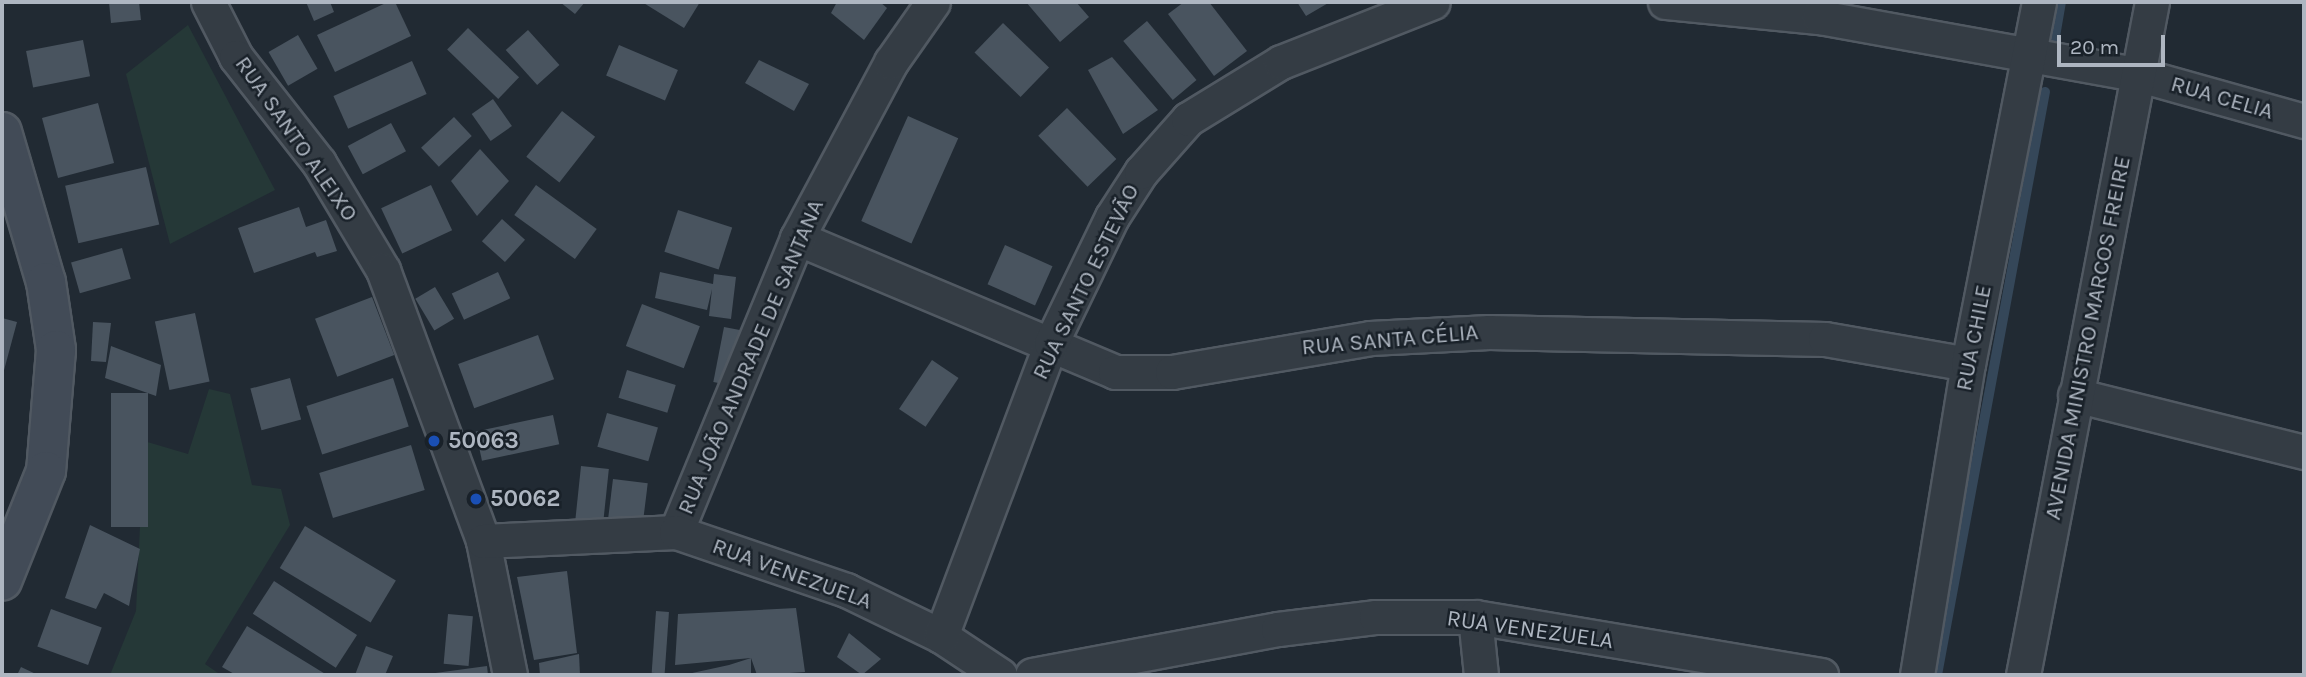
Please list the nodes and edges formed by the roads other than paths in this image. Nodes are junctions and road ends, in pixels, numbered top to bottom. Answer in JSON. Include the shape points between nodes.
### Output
{"nodes":[{"id":1,"x":208,"y":2,"type":"edge"},
{"id":2,"x":933,"y":2,"type":"edge"},
{"id":3,"x":1433,"y":2,"type":"edge"},
{"id":4,"x":1665,"y":2,"type":"edge"},
{"id":5,"x":2039,"y":2,"type":"edge"},
{"id":6,"x":2152,"y":2,"type":"edge"},
{"id":7,"x":2030,"y":57,"type":"junction"},
{"id":8,"x":2140,"y":75,"type":"junction"},
{"id":9,"x":2304,"y":121,"type":"edge"},
{"id":10,"x":2,"y":132,"type":"edge"},
{"id":11,"x":797,"y":238,"type":"junction"},
{"id":12,"x":1051,"y":344,"type":"junction"},
{"id":13,"x":1968,"y":364,"type":"junction"},
{"id":14,"x":2075,"y":395,"type":"junction"},
{"id":15,"x":2304,"y":452,"type":"edge"},
{"id":16,"x":676,"y":532,"type":"junction"},
{"id":17,"x":482,"y":541,"type":"junction"},
{"id":18,"x":2,"y":581,"type":"edge"},
{"id":19,"x":1475,"y":617,"type":"junction"},
{"id":20,"x":941,"y":636,"type":"junction"},
{"id":21,"x":1108,"y":668,"type":"edge"},
{"id":22,"x":510,"y":675,"type":"edge"},
{"id":23,"x":1000,"y":675,"type":"edge"},
{"id":24,"x":1032,"y":675,"type":"edge"},
{"id":25,"x":1481,"y":675,"type":"edge"},
{"id":26,"x":1821,"y":675,"type":"edge"},
{"id":27,"x":1917,"y":675,"type":"edge"},
{"id":28,"x":2023,"y":675,"type":"edge"}],
"edges":[{"from":1,"to":17,"type":"street","name":"RUA SANTO ALEIXO","via":[[236,57],[319,163],[383,270]]},
{"from":2,"to":11,"type":"street","name":"RUA JOÃO ANDRADE DE SANTANA","via":[[891,62]]},
{"from":3,"to":12,"type":"street","name":"RUA SANTO ESTEVÃO","via":[[1281,62],[1188,119],[1141,172],[1112,217]]},
{"from":4,"to":7,"type":"street","via":[[1819,17]]},
{"from":5,"to":7,"type":"street","name":"RUA CHILE"},
{"from":6,"to":8,"type":"street","name":"AVENIDA MINISTRO MARCOS FREIRE"},
{"from":7,"to":8,"type":"street"},
{"from":7,"to":13,"type":"street","name":"RUA CHILE"},
{"from":8,"to":9,"type":"street","name":"RUA CELIA"},
{"from":8,"to":14,"type":"street","name":"AVENIDA MINISTRO MARCOS FREIRE"},
{"from":10,"to":18,"type":"main road","via":[[46,282],[56,350],[46,471]]},
{"from":11,"to":12,"type":"street","name":"RUA SANTA CÉLIA"},
{"from":11,"to":16,"type":"street","name":"RUA JOÃO ANDRADE DE SANTANA"},
{"from":12,"to":13,"type":"street","name":"RUA SANTA CÉLIA","via":[[1115,372],[1172,372],[1370,338],[1489,332],[1825,340]]},
{"from":12,"to":20,"type":"street","name":"RUA SANTO ESTEVÃO"},
{"from":13,"to":27,"type":"street","name":"RUA CHILE"},
{"from":14,"to":15,"type":"street"},
{"from":14,"to":28,"type":"street","name":"AVENIDA MINISTRO MARCOS FREIRE"},
{"from":16,"to":17,"type":"street","name":"RUA VENEZUELA"},
{"from":16,"to":20,"type":"street","name":"RUA VENEZUELA","via":[[846,590]]},
{"from":17,"to":22,"type":"street","name":"RUA SANTO ALEIXO"},
{"from":19,"to":21,"type":"street","name":"RUA VENEZUELA","via":[[1376,617]]},
{"from":19,"to":25,"type":"street"},
{"from":19,"to":26,"type":"street","name":"RUA VENEZUELA"},
{"from":20,"to":23,"type":"street","name":"RUA VENEZUELA"},
{"from":21,"to":24,"type":"street","name":"RUA VENEZUELA"}]}
